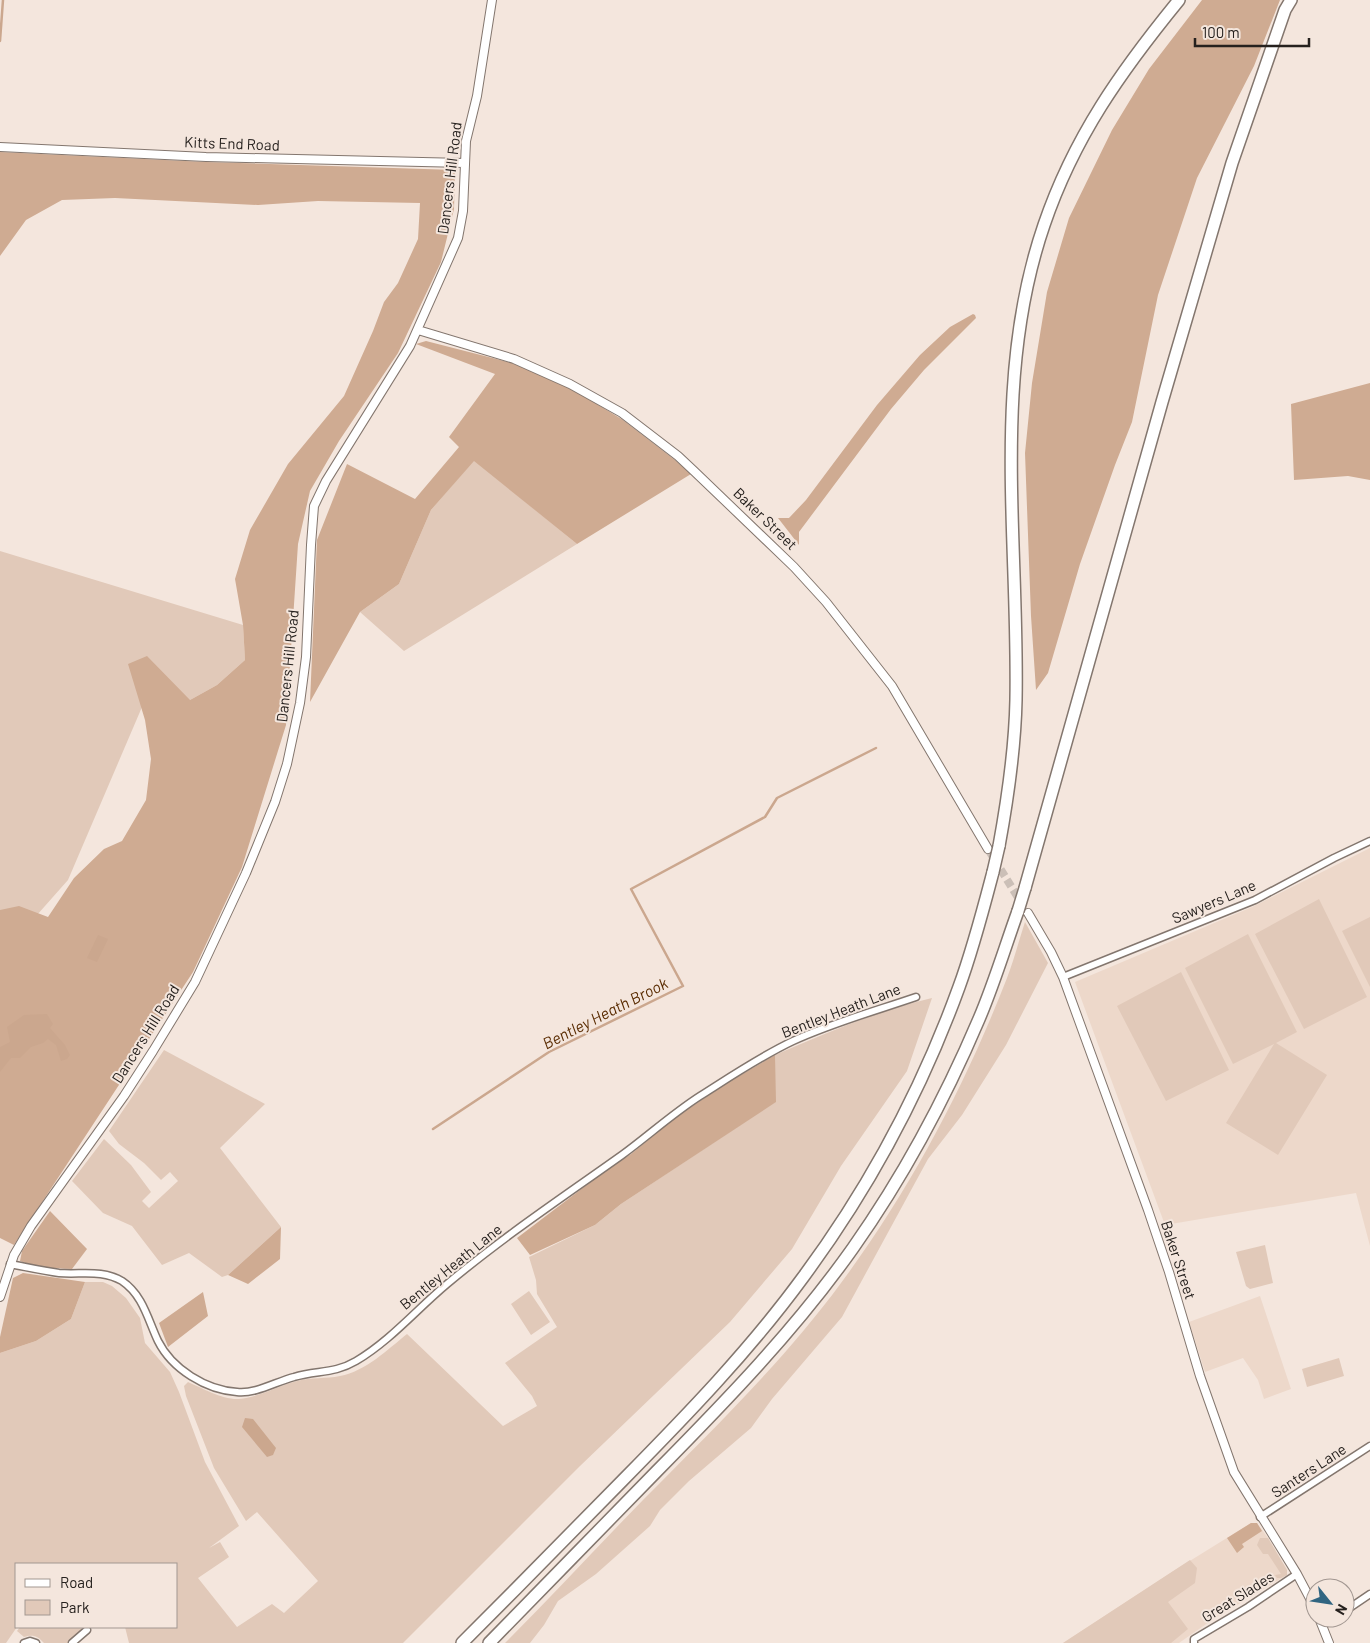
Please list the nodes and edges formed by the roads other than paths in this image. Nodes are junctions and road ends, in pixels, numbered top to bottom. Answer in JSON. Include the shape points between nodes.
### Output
{"nodes":[{"id":1,"x":492,"y":0,"type":"edge"},
{"id":2,"x":1179,"y":0,"type":"edge"},
{"id":3,"x":1290,"y":0,"type":"edge"},
{"id":4,"x":1299,"y":0,"type":"edge"},
{"id":5,"x":1281,"y":26,"type":"junction"},
{"id":6,"x":0,"y":147,"type":"edge"},
{"id":7,"x":464,"y":163,"type":"junction"},
{"id":8,"x":418,"y":330,"type":"junction"},
{"id":9,"x":1370,"y":841,"type":"edge"},
{"id":10,"x":994,"y":847,"type":"junction"},
{"id":11,"x":1023,"y":912,"type":"junction"},
{"id":12,"x":1063,"y":977,"type":"junction"},
{"id":13,"x":916,"y":997,"type":"dead end"},
{"id":14,"x":10,"y":1264,"type":"junction"},
{"id":15,"x":0,"y":1297,"type":"edge"},
{"id":16,"x":1370,"y":1446,"type":"edge"},
{"id":17,"x":1260,"y":1517,"type":"junction"},
{"id":18,"x":1297,"y":1574,"type":"junction"},
{"id":19,"x":1305,"y":1589,"type":"edge"},
{"id":20,"x":1370,"y":1594,"type":"edge"},
{"id":21,"x":1355,"y":1604,"type":"edge"},
{"id":22,"x":1324,"y":1628,"type":"edge"},
{"id":23,"x":88,"y":1630,"type":"dead end"},
{"id":24,"x":24,"y":1643,"type":"edge"},
{"id":25,"x":36,"y":1643,"type":"edge"},
{"id":26,"x":72,"y":1643,"type":"edge"},
{"id":27,"x":462,"y":1643,"type":"edge"},
{"id":28,"x":489,"y":1643,"type":"edge"},
{"id":29,"x":1194,"y":1643,"type":"edge"},
{"id":30,"x":1329,"y":1643,"type":"edge"}],
"edges":[{"from":1,"to":7,"type":"street","name":"Dancers Hill Road"},
{"from":2,"to":10,"type":"highway","via":[[1116,81],[1080,142],[1060,183],[1030,272],[1018,330],[1012,384],[1010,469],[1016,700],[1010,787]]},
{"from":3,"to":5,"type":"highway"},
{"from":4,"to":5,"type":"highway"},
{"from":5,"to":11,"type":"highway","bridge":true,"via":[[1232,163],[1165,393],[1025,888]]},
{"from":6,"to":7,"type":"street","name":"Kitts End Road","via":[[206,157]]},
{"from":7,"to":8,"type":"street","name":"Dancers Hill Road","via":[[463,211],[458,238]]},
{"from":8,"to":10,"type":"street","name":"Baker Street","via":[[514,359],[570,384],[622,414],[696,472],[826,602],[892,686]]},
{"from":8,"to":14,"type":"street","name":"Dancers Hill Road","via":[[314,506],[306,657],[300,703],[282,783],[246,873],[208,955],[170,1024],[124,1096],[31,1226]]},
{"from":9,"to":12,"type":"street","name":"Sawyers Lane","via":[[1255,900]]},
{"from":10,"to":27,"type":"highway","bridge":true,"via":[[994,872],[960,986],[932,1054],[875,1166],[823,1249],[781,1307],[722,1377]]},
{"from":11,"to":12,"type":"street","name":"Baker Street"},
{"from":11,"to":28,"type":"highway","via":[[949,1085],[894,1184],[853,1248],[765,1359]]},
{"from":12,"to":17,"type":"street","name":"Baker Street","via":[[1169,1272],[1223,1445],[1238,1481]]},
{"from":13,"to":14,"type":"street","name":"Bentley Heath Lane","via":[[792,1041],[676,1112],[448,1283],[388,1337],[336,1370],[294,1376],[246,1393],[212,1386],[173,1361],[159,1343],[140,1300],[124,1282],[94,1272],[59,1273]]},
{"from":14,"to":15,"type":"street","name":"Dancers Hill Road"},
{"from":16,"to":17,"type":"street","name":"Santers Lane"},
{"from":17,"to":18,"type":"street","name":"Baker Street"},
{"from":18,"to":19,"type":"street","name":"Baker Street"},
{"from":18,"to":29,"type":"street","name":"Great Slades","via":[[1194,1639]]},
{"from":20,"to":21,"type":"street"},
{"from":22,"to":30,"type":"street"},
{"from":23,"to":26,"type":"street"},
{"from":24,"to":25,"type":"street"}]}
